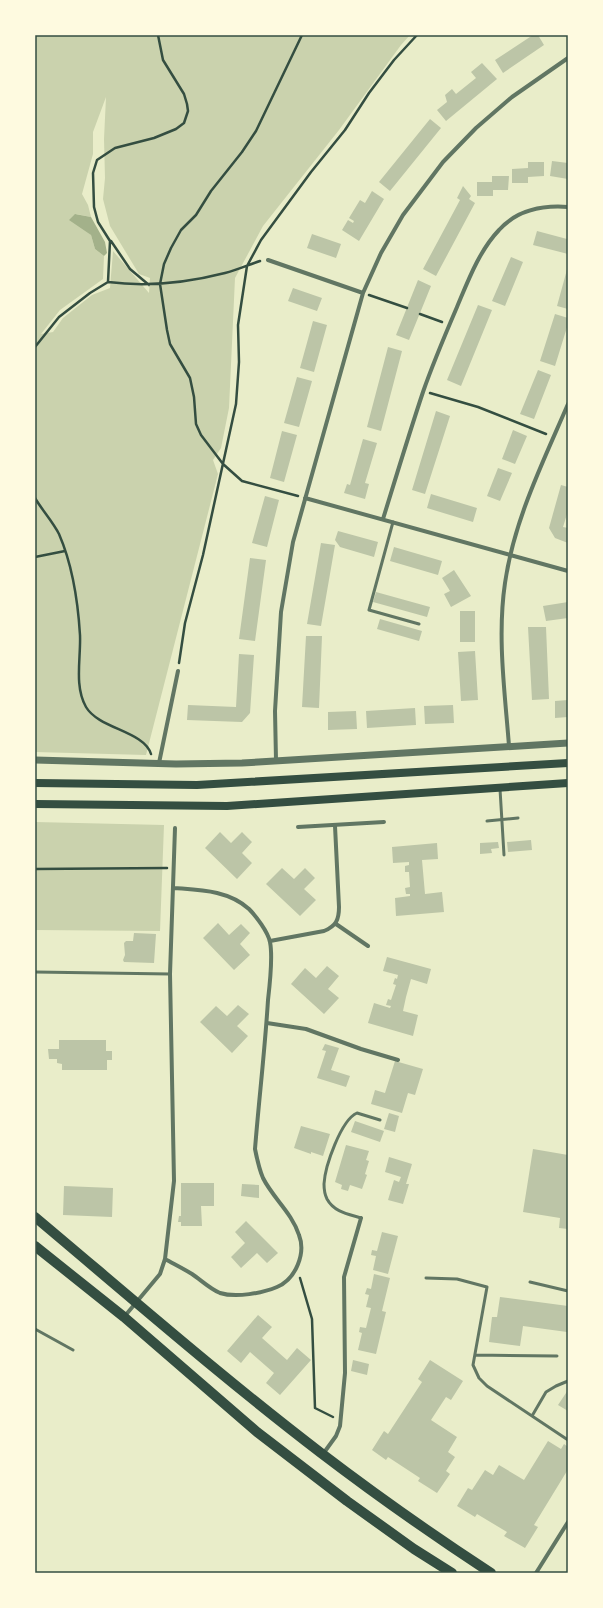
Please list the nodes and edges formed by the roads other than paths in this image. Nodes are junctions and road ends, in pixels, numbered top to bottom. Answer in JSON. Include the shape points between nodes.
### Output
{"nodes":[{"id":1,"x":568,"y":58,"type":"edge"},
{"id":2,"x":568,"y":207,"type":"edge"},
{"id":3,"x":268,"y":260,"type":"road end"},
{"id":4,"x":363,"y":292,"type":"junction"},
{"id":5,"x":568,"y":404,"type":"edge"},
{"id":6,"x":305,"y":498,"type":"junction"},
{"id":7,"x":383,"y":519,"type":"junction"},
{"id":8,"x":393,"y":522,"type":"junction"},
{"id":9,"x":511,"y":555,"type":"junction"},
{"id":10,"x":568,"y":571,"type":"edge"},
{"id":11,"x":419,"y":624,"type":"dead end"},
{"id":12,"x":178,"y":671,"type":"road end"},
{"id":13,"x":568,"y":743,"type":"edge"},
{"id":14,"x":509,"y":746,"type":"junction"},
{"id":15,"x":35,"y":760,"type":"edge"},
{"id":16,"x":276,"y":760,"type":"junction"},
{"id":17,"x":568,"y":762,"type":"edge"},
{"id":18,"x":156,"y":763,"type":"junction"},
{"id":19,"x":35,"y":783,"type":"edge"},
{"id":20,"x":568,"y":783,"type":"edge"},
{"id":21,"x":500,"y":789,"type":"junction"},
{"id":22,"x":35,"y":804,"type":"edge"},
{"id":23,"x":518,"y":818,"type":"dead end"},
{"id":24,"x":502,"y":820,"type":"junction"},
{"id":25,"x":487,"y":821,"type":"dead end"},
{"id":26,"x":384,"y":822,"type":"dead end"},
{"id":27,"x":335,"y":826,"type":"junction"},
{"id":28,"x":298,"y":827,"type":"dead end"},
{"id":29,"x":175,"y":828,"type":"dead end"},
{"id":30,"x":504,"y":855,"type":"dead end"},
{"id":31,"x":174,"y":888,"type":"junction"},
{"id":32,"x":336,"y":924,"type":"junction"},
{"id":33,"x":270,"y":941,"type":"junction"},
{"id":34,"x":368,"y":946,"type":"dead end"},
{"id":35,"x":35,"y":972,"type":"edge"},
{"id":36,"x":170,"y":974,"type":"junction"},
{"id":37,"x":267,"y":1023,"type":"junction"},
{"id":38,"x":398,"y":1060,"type":"dead end"},
{"id":39,"x":380,"y":1120,"type":"dead end"},
{"id":40,"x":35,"y":1216,"type":"edge"},
{"id":41,"x":360,"y":1218,"type":"joint"},
{"id":42,"x":35,"y":1246,"type":"edge"},
{"id":43,"x":166,"y":1259,"type":"junction"},
{"id":44,"x":426,"y":1278,"type":"dead end"},
{"id":45,"x":530,"y":1282,"type":"dead end"},
{"id":46,"x":568,"y":1291,"type":"edge"},
{"id":47,"x":137,"y":1303,"type":"junction"},
{"id":48,"x":124,"y":1317,"type":"junction"},
{"id":49,"x":35,"y":1329,"type":"edge"},
{"id":50,"x":73,"y":1350,"type":"dead end"},
{"id":51,"x":475,"y":1355,"type":"junction"},
{"id":52,"x":557,"y":1356,"type":"dead end"},
{"id":53,"x":568,"y":1381,"type":"edge"},
{"id":54,"x":532,"y":1416,"type":"junction"},
{"id":55,"x":568,"y":1440,"type":"edge"},
{"id":56,"x":322,"y":1454,"type":"junction"},
{"id":57,"x":568,"y":1522,"type":"edge"},
{"id":58,"x":452,"y":1573,"type":"edge"},
{"id":59,"x":491,"y":1573,"type":"edge"},
{"id":60,"x":536,"y":1573,"type":"edge"}],
"edges":[{"from":1,"to":4,"type":"street","via":[[512,97],[442,162],[403,215],[381,253]]},
{"from":2,"to":7,"type":"street","via":[[526,210],[499,230],[481,256],[423,390]]},
{"from":3,"to":4,"type":"street"},
{"from":4,"to":6,"type":"street"},
{"from":5,"to":9,"type":"street","via":[[523,511]]},
{"from":6,"to":7,"type":"street"},
{"from":6,"to":16,"type":"street","via":[[293,542],[281,612],[275,711]]},
{"from":7,"to":8,"type":"street"},
{"from":8,"to":9,"type":"street"},
{"from":8,"to":11,"type":"lane","via":[[369,610]]},
{"from":9,"to":10,"type":"street"},
{"from":9,"to":14,"type":"street","via":[[505,584],[502,640]]},
{"from":12,"to":18,"type":"street"},
{"from":13,"to":14,"type":"street"},
{"from":14,"to":16,"type":"street"},
{"from":15,"to":18,"type":"street"},
{"from":16,"to":18,"type":"street","via":[[242,763]]},
{"from":17,"to":19,"type":"main road","via":[[197,785]]},
{"from":20,"to":21,"type":"main road"},
{"from":21,"to":22,"type":"main road","via":[[227,806]]},
{"from":21,"to":24,"type":"lane"},
{"from":23,"to":24,"type":"lane"},
{"from":24,"to":25,"type":"lane"},
{"from":24,"to":30,"type":"lane"},
{"from":26,"to":27,"type":"street"},
{"from":27,"to":28,"type":"street"},
{"from":27,"to":32,"type":"street","via":[[339,907]]},
{"from":29,"to":31,"type":"street"},
{"from":31,"to":33,"type":"street","via":[[212,892],[238,901],[259,920]]},
{"from":31,"to":36,"type":"street"},
{"from":32,"to":33,"type":"street","via":[[324,931]]},
{"from":32,"to":34,"type":"street"},
{"from":33,"to":37,"type":"street"},
{"from":35,"to":36,"type":"lane"},
{"from":36,"to":43,"type":"street","via":[[174,1181]]},
{"from":37,"to":38,"type":"street","via":[[306,1029],[361,1050]]},
{"from":37,"to":43,"type":"street","via":[[255,1149],[263,1179],[294,1223],[300,1236],[300,1260],[278,1287],[236,1295],[217,1291]]},
{"from":39,"to":41,"type":"lane","via":[[357,1113],[352,1116],[332,1152],[324,1184],[328,1200],[338,1211]]},
{"from":40,"to":47,"type":"main road"},
{"from":41,"to":56,"type":"street","via":[[344,1277],[345,1374],[341,1420],[336,1436]]},
{"from":42,"to":48,"type":"main road"},
{"from":43,"to":47,"type":"street","via":[[160,1274]]},
{"from":44,"to":51,"type":"lane","via":[[457,1279],[487,1287]]},
{"from":45,"to":46,"type":"lane"},
{"from":47,"to":48,"type":"street"},
{"from":47,"to":56,"type":"main road"},
{"from":48,"to":58,"type":"main road","via":[[282,1451],[347,1501]]},
{"from":49,"to":50,"type":"lane"},
{"from":51,"to":52,"type":"lane"},
{"from":51,"to":54,"type":"lane","via":[[474,1365],[479,1378]]},
{"from":53,"to":54,"type":"lane","via":[[546,1392]]},
{"from":54,"to":55,"type":"lane"},
{"from":56,"to":59,"type":"main road","via":[[430,1533]]},
{"from":57,"to":60,"type":"street"}]}
